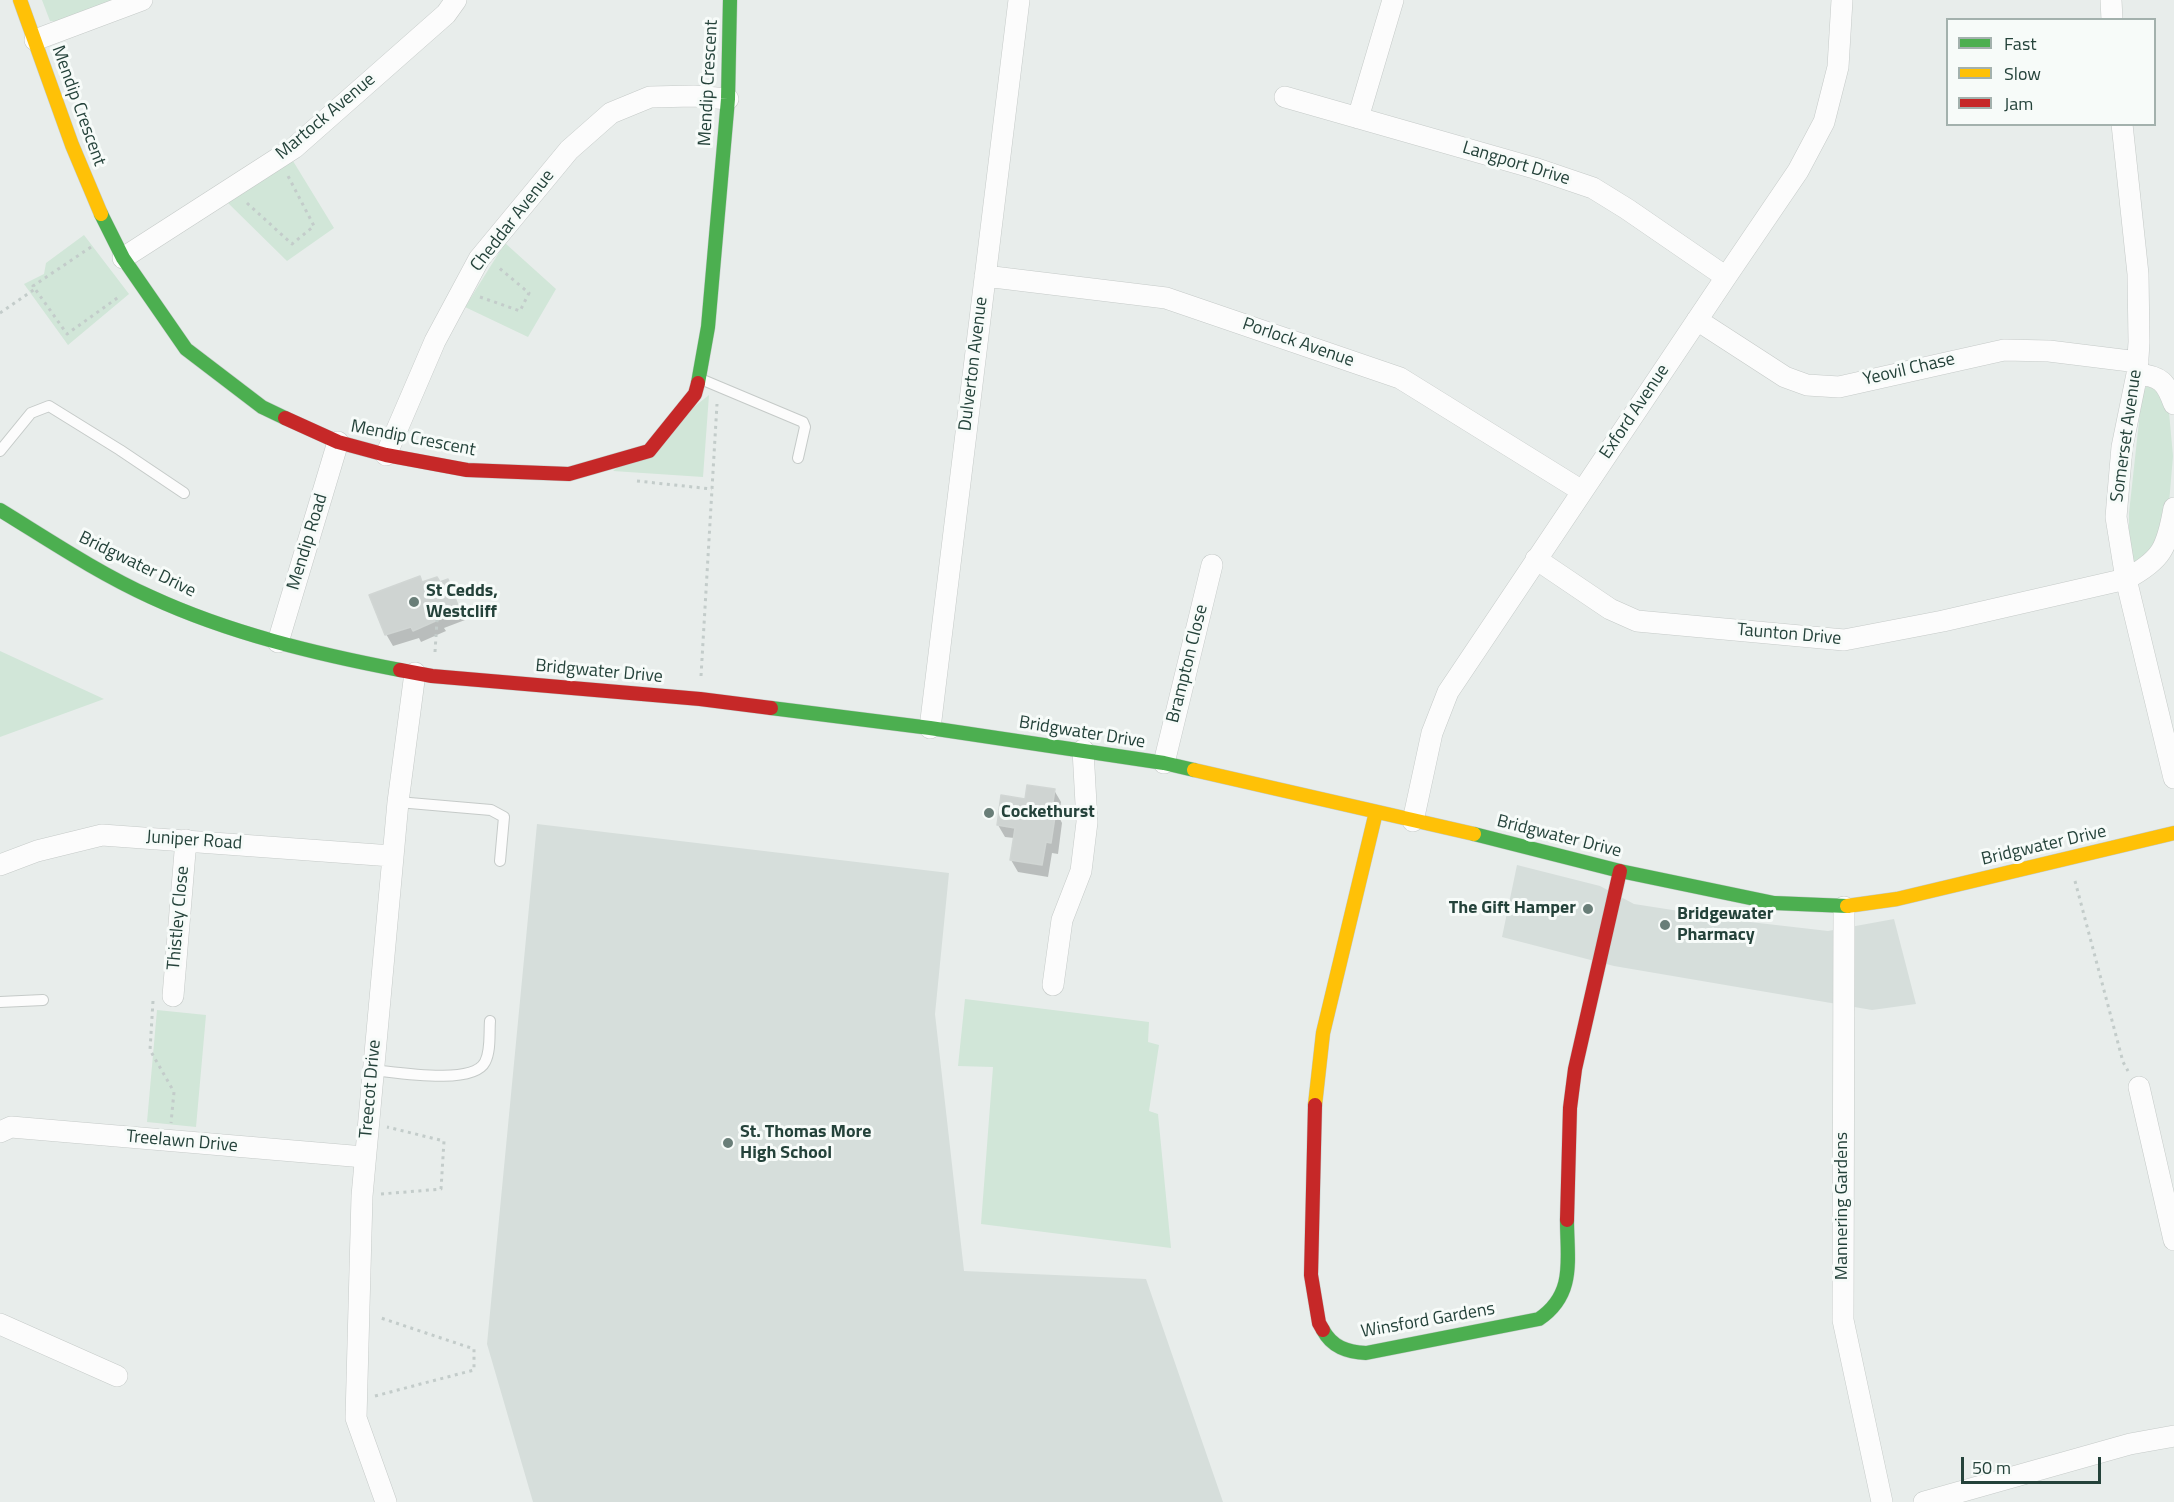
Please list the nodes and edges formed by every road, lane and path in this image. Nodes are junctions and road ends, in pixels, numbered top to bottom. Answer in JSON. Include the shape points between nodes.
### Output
{"nodes":[{"id":1,"x":20,"y":0,"type":"edge"},
{"id":2,"x":142,"y":0,"type":"edge"},
{"id":3,"x":456,"y":0,"type":"edge"},
{"id":4,"x":730,"y":0,"type":"edge"},
{"id":5,"x":1019,"y":0,"type":"edge"},
{"id":6,"x":1393,"y":0,"type":"edge"},
{"id":7,"x":1842,"y":0,"type":"edge"},
{"id":8,"x":2111,"y":0,"type":"edge"},
{"id":9,"x":2112,"y":18,"type":"edge"},
{"id":10,"x":34,"y":40,"type":"junction"},
{"id":11,"x":1285,"y":97,"type":"dead end"},
{"id":12,"x":728,"y":99,"type":"junction"},
{"id":13,"x":1358,"y":118,"type":"junction"},
{"id":14,"x":2122,"y":126,"type":"edge"},
{"id":15,"x":278,"y":159,"type":"junction"},
{"id":16,"x":231,"y":189,"type":"junction"},
{"id":17,"x":110,"y":235,"type":"junction"},
{"id":18,"x":482,"y":255,"type":"junction"},
{"id":19,"x":123,"y":258,"type":"junction"},
{"id":20,"x":985,"y":276,"type":"junction"},
{"id":21,"x":1726,"y":277,"type":"junction"},
{"id":22,"x":140,"y":282,"type":"junction"},
{"id":23,"x":35,"y":289,"type":"junction"},
{"id":24,"x":462,"y":290,"type":"junction"},
{"id":25,"x":0,"y":313,"type":"edge"},
{"id":26,"x":1697,"y":320,"type":"junction"},
{"id":27,"x":2137,"y":368,"type":"junction"},
{"id":28,"x":700,"y":378,"type":"junction"},
{"id":29,"x":717,"y":403,"type":"dead end"},
{"id":30,"x":2174,"y":405,"type":"edge"},
{"id":31,"x":338,"y":442,"type":"junction"},
{"id":32,"x":0,"y":451,"type":"edge"},
{"id":33,"x":386,"y":455,"type":"junction"},
{"id":34,"x":798,"y":458,"type":"dead end"},
{"id":35,"x":629,"y":480,"type":"dead end"},
{"id":36,"x":712,"y":489,"type":"junction"},
{"id":37,"x":1582,"y":491,"type":"junction"},
{"id":38,"x":184,"y":493,"type":"dead end"},
{"id":39,"x":2174,"y":508,"type":"edge"},
{"id":40,"x":0,"y":510,"type":"edge"},
{"id":41,"x":1536,"y":559,"type":"junction"},
{"id":42,"x":1212,"y":565,"type":"dead end"},
{"id":43,"x":2126,"y":579,"type":"junction"},
{"id":44,"x":437,"y":620,"type":"dead end"},
{"id":45,"x":278,"y":642,"type":"junction"},
{"id":46,"x":423,"y":674,"type":"junction"},
{"id":47,"x":700,"y":699,"type":"junction"},
{"id":48,"x":930,"y":728,"type":"junction"},
{"id":49,"x":1083,"y":750,"type":"junction"},
{"id":50,"x":1164,"y":763,"type":"junction"},
{"id":51,"x":2174,"y":778,"type":"edge"},
{"id":52,"x":398,"y":802,"type":"junction"},
{"id":53,"x":1376,"y":812,"type":"junction"},
{"id":54,"x":1413,"y":821,"type":"junction"},
{"id":55,"x":2174,"y":833,"type":"edge"},
{"id":56,"x":186,"y":840,"type":"junction"},
{"id":57,"x":392,"y":856,"type":"junction"},
{"id":58,"x":2069,"y":859,"type":"junction"},
{"id":59,"x":500,"y":861,"type":"dead end"},
{"id":60,"x":0,"y":865,"type":"edge"},
{"id":61,"x":1620,"y":871,"type":"junction"},
{"id":62,"x":1844,"y":907,"type":"junction"},
{"id":63,"x":1053,"y":985,"type":"dead end"},
{"id":64,"x":163,"y":997,"type":"joint"},
{"id":65,"x":43,"y":1000,"type":"dead end"},
{"id":66,"x":0,"y":1002,"type":"edge"},
{"id":67,"x":490,"y":1021,"type":"dead end"},
{"id":68,"x":372,"y":1070,"type":"junction"},
{"id":69,"x":2139,"y":1087,"type":"joint"},
{"id":70,"x":368,"y":1123,"type":"junction"},
{"id":71,"x":0,"y":1132,"type":"edge"},
{"id":72,"x":170,"y":1140,"type":"junction"},
{"id":73,"x":364,"y":1157,"type":"junction"},
{"id":74,"x":362,"y":1196,"type":"junction"},
{"id":75,"x":2174,"y":1240,"type":"edge"},
{"id":76,"x":359,"y":1311,"type":"junction"},
{"id":77,"x":0,"y":1324,"type":"edge"},
{"id":78,"x":117,"y":1376,"type":"dead end"},
{"id":79,"x":356,"y":1401,"type":"junction"},
{"id":80,"x":2174,"y":1436,"type":"edge"},
{"id":81,"x":386,"y":1502,"type":"edge"},
{"id":82,"x":1882,"y":1502,"type":"edge"},
{"id":83,"x":1924,"y":1502,"type":"edge"}],
"edges":[{"from":1,"to":10,"type":"street","name":"Mendip Crescent"},
{"from":2,"to":10,"type":"street"},
{"from":3,"to":15,"type":"street","name":"Martock Avenue","via":[[446,14]]},
{"from":4,"to":12,"type":"street","name":"Mendip Crescent"},
{"from":5,"to":20,"type":"street","name":"Dulverton Avenue"},
{"from":6,"to":13,"type":"street"},
{"from":7,"to":21,"type":"street","name":"Exford Avenue","via":[[1838,67],[1824,122],[1798,171]]},
{"from":8,"to":9,"type":"street"},
{"from":10,"to":17,"type":"street","name":"Mendip Crescent"},
{"from":11,"to":13,"type":"street","name":"Langport Drive"},
{"from":12,"to":18,"type":"street","name":"Cheddar Avenue","via":[[650,97],[611,113],[569,150]]},
{"from":12,"to":28,"type":"street","name":"Mendip Crescent"},
{"from":13,"to":21,"type":"street","name":"Langport Drive","via":[[1534,168],[1593,189]]},
{"from":14,"to":27,"type":"street","name":"Somerset Avenue","via":[[2138,274]]},
{"from":15,"to":16,"type":"street","name":"Martock Avenue"},
{"from":15,"to":16,"type":"path","via":[[314,226],[292,244]]},
{"from":16,"to":19,"type":"street","name":"Martock Avenue"},
{"from":17,"to":19,"type":"street","name":"Mendip Crescent"},
{"from":17,"to":23,"type":"path","via":[[33,286]]},
{"from":18,"to":24,"type":"street","name":"Cheddar Avenue"},
{"from":18,"to":24,"type":"path","via":[[530,293],[520,311]]},
{"from":19,"to":22,"type":"street","name":"Mendip Crescent"},
{"from":20,"to":37,"type":"street","name":"Porlock Avenue","via":[[1166,298],[1400,378]]},
{"from":20,"to":48,"type":"street","name":"Dulverton Avenue"},
{"from":21,"to":26,"type":"street","name":"Exford Avenue"},
{"from":22,"to":23,"type":"path","via":[[67,334]]},
{"from":22,"to":31,"type":"street","name":"Mendip Crescent","via":[[186,349],[262,407]]},
{"from":23,"to":25,"type":"path"},
{"from":24,"to":33,"type":"street","name":"Cheddar Avenue","via":[[435,341]]},
{"from":26,"to":27,"type":"street","name":"Yeovil Chase","via":[[1785,377],[1807,385],[1839,387],[2004,350],[2049,351]]},
{"from":26,"to":37,"type":"street","name":"Exford Avenue"},
{"from":27,"to":30,"type":"street","name":"Yeovil Chase","via":[[2163,382]]},
{"from":27,"to":43,"type":"street","name":"Somerset Avenue","via":[[2122,447],[2116,517]]},
{"from":28,"to":33,"type":"street","name":"Mendip Crescent","via":[[695,394],[649,451],[569,474],[467,470]]},
{"from":28,"to":34,"type":"lane","via":[[803,422]]},
{"from":29,"to":36,"type":"path"},
{"from":31,"to":33,"type":"street","name":"Mendip Crescent"},
{"from":31,"to":45,"type":"street","name":"Mendip Road"},
{"from":32,"to":38,"type":"lane","via":[[31,413],[49,406]]},
{"from":35,"to":36,"type":"path"},
{"from":36,"to":47,"type":"path"},
{"from":37,"to":41,"type":"street","name":"Exford Avenue"},
{"from":39,"to":43,"type":"street","name":"Taunton Drive","via":[[2163,550],[2147,568]]},
{"from":40,"to":45,"type":"street","name":"Bridgwater Drive","via":[[151,597]]},
{"from":41,"to":43,"type":"street","name":"Taunton Drive","via":[[1610,609],[1637,621],[1844,640]]},
{"from":41,"to":54,"type":"street","name":"Exford Avenue","via":[[1449,692],[1432,733]]},
{"from":42,"to":50,"type":"street","name":"Brampton Close"},
{"from":43,"to":51,"type":"street","name":"Somerset Avenue"},
{"from":44,"to":46,"type":"path"},
{"from":45,"to":46,"type":"street","name":"Bridgwater Drive"},
{"from":46,"to":47,"type":"street","name":"Bridgwater Drive"},
{"from":46,"to":52,"type":"street","name":"Treecot Drive"},
{"from":47,"to":48,"type":"street","name":"Bridgwater Drive"},
{"from":48,"to":49,"type":"street","name":"Bridgwater Drive"},
{"from":49,"to":50,"type":"street","name":"Bridgwater Drive"},
{"from":49,"to":63,"type":"street","via":[[1086,822],[1081,871],[1062,920]]},
{"from":50,"to":53,"type":"street","name":"Bridgwater Drive"},
{"from":52,"to":57,"type":"street","name":"Treecot Drive"},
{"from":52,"to":59,"type":"lane","via":[[491,810],[504,817]]},
{"from":53,"to":54,"type":"street","name":"Bridgwater Drive"},
{"from":53,"to":61,"type":"street","name":"Winsford Gardens","via":[[1323,1033],[1315,1097],[1311,1275],[1319,1323],[1327,1338],[1350,1352],[1366,1353],[1539,1318],[1563,1297],[1575,1069]]},
{"from":54,"to":61,"type":"street","name":"Bridgwater Drive"},
{"from":55,"to":58,"type":"street","name":"Bridgwater Drive"},
{"from":56,"to":57,"type":"street","name":"Juniper Road"},
{"from":56,"to":60,"type":"street","name":"Juniper Road","via":[[102,835]]},
{"from":56,"to":64,"type":"street","name":"Thistley Close"},
{"from":57,"to":68,"type":"street","name":"Treecot Drive"},
{"from":58,"to":62,"type":"street","name":"Bridgwater Drive","via":[[1897,899]]},
{"from":58,"to":69,"type":"path","via":[[2122,1062]]},
{"from":61,"to":62,"type":"street","name":"Bridgwater Drive","via":[[1774,903]]},
{"from":62,"to":82,"type":"street","name":"Mannering Gardens","via":[[1843,1320]]},
{"from":64,"to":72,"type":"path","via":[[150,1050],[174,1092]]},
{"from":65,"to":66,"type":"lane"},
{"from":67,"to":68,"type":"lane","via":[[485,1062],[468,1074],[448,1077]]},
{"from":68,"to":70,"type":"street","name":"Treecot Drive"},
{"from":69,"to":75,"type":"street"},
{"from":70,"to":73,"type":"street","name":"Treecot Drive"},
{"from":70,"to":74,"type":"path","via":[[444,1141],[441,1189]]},
{"from":71,"to":72,"type":"street","name":"Treelawn Drive","via":[[11,1127]]},
{"from":72,"to":73,"type":"street","name":"Treelawn Drive"},
{"from":73,"to":74,"type":"street","name":"Treecot Drive"},
{"from":74,"to":76,"type":"street","name":"Treecot Drive"},
{"from":76,"to":79,"type":"street","name":"Treecot Drive"},
{"from":76,"to":79,"type":"path","via":[[474,1349],[474,1370]]},
{"from":77,"to":78,"type":"street"},
{"from":79,"to":81,"type":"street","name":"Treecot Drive","via":[[357,1418]]},
{"from":80,"to":83,"type":"street","via":[[2130,1444]]}]}
